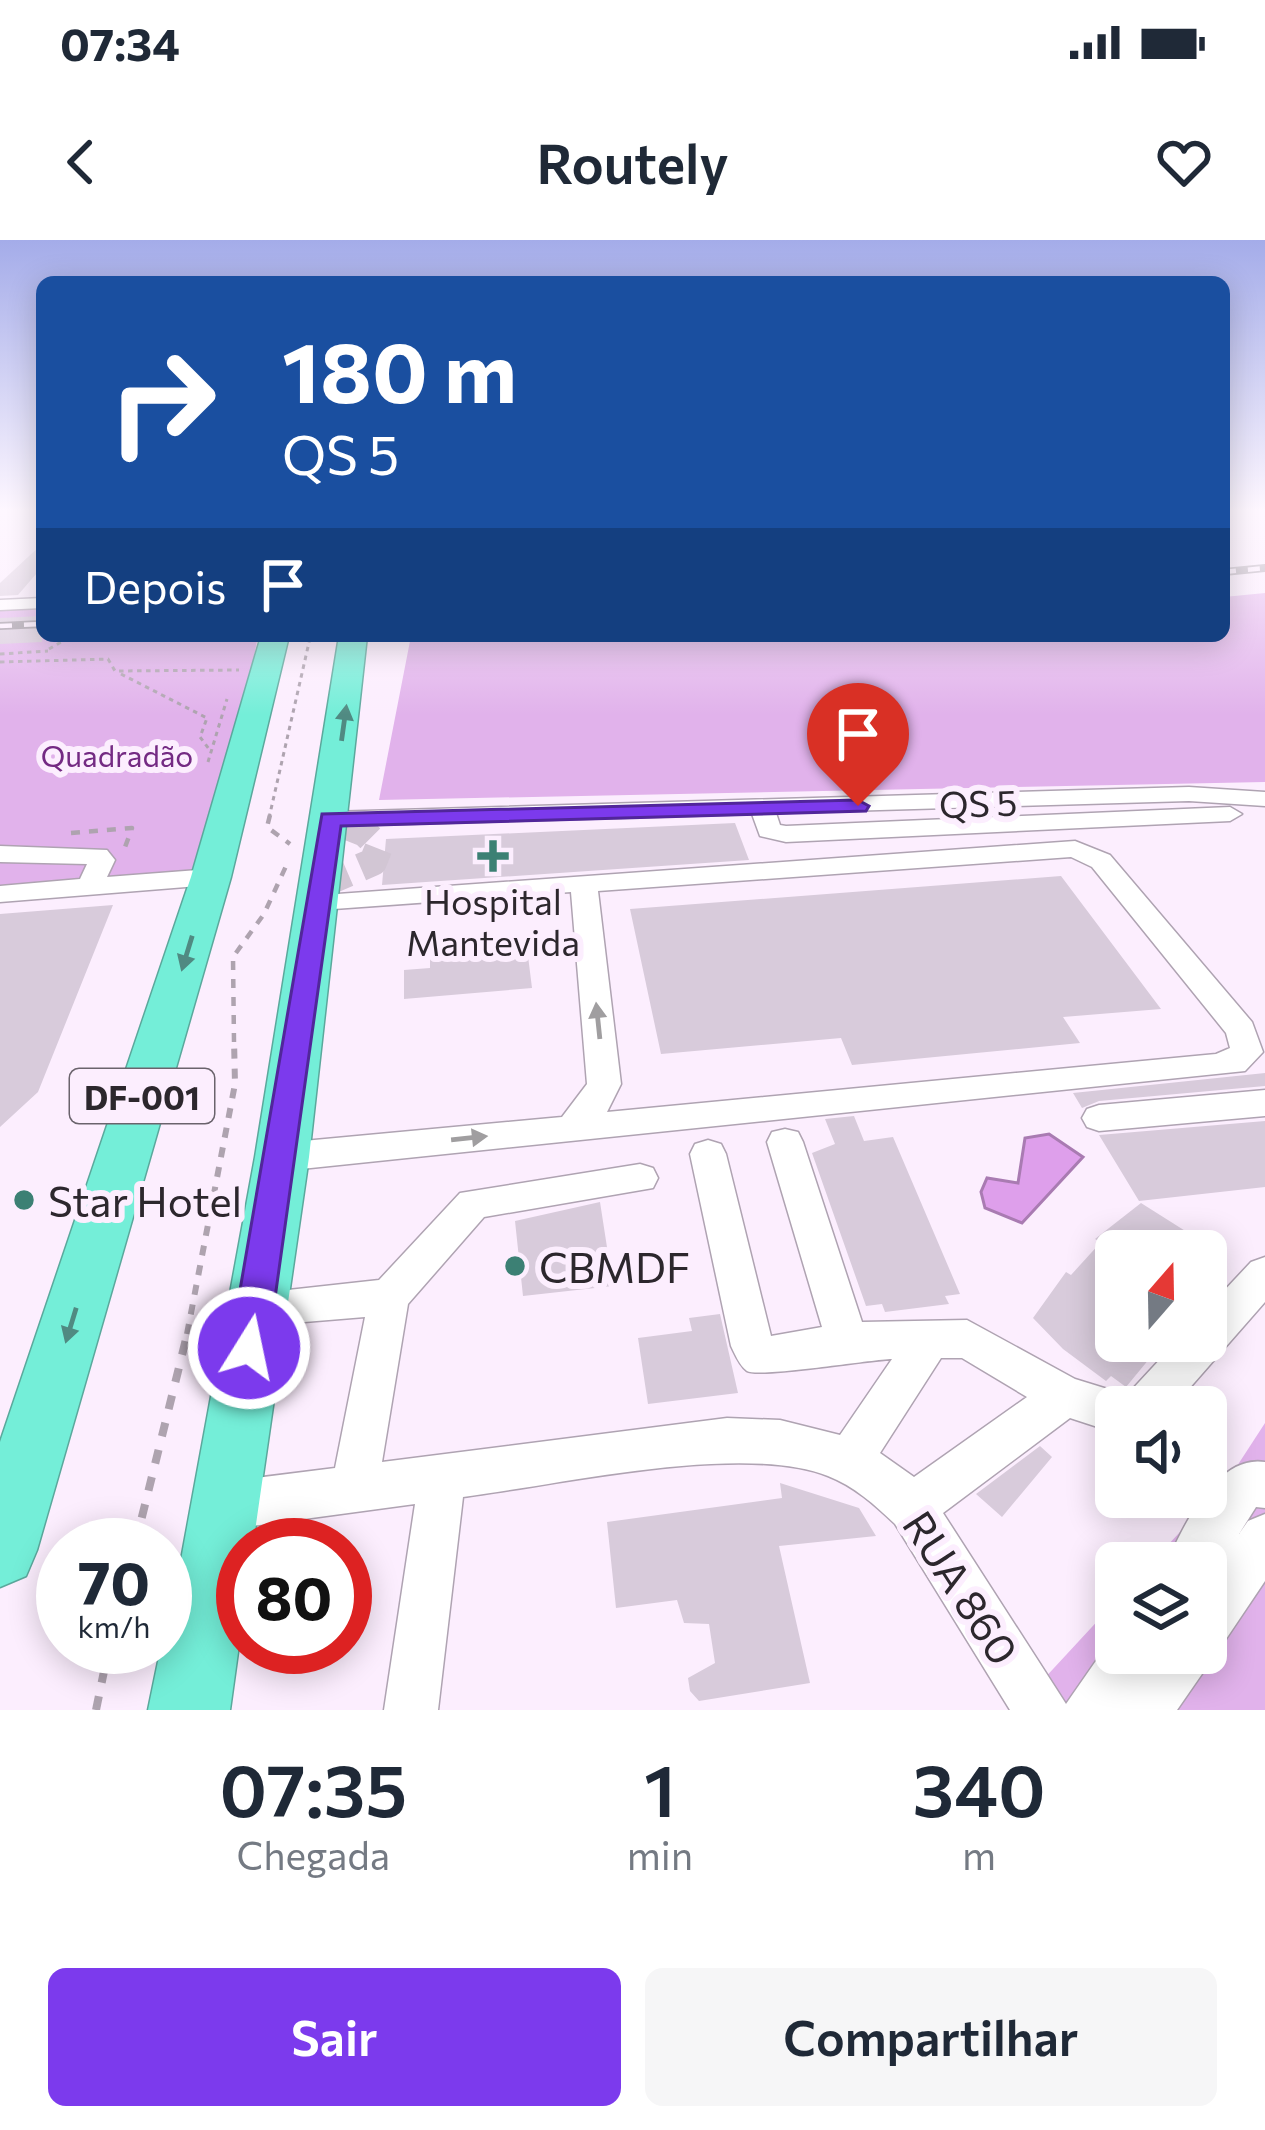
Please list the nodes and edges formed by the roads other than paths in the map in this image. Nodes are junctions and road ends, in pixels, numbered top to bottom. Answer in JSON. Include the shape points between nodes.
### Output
{"nodes":[{"id":1,"x":36,"y":600,"type":"edge"},
{"id":2,"x":0,"y":605,"type":"edge"},
{"id":3,"x":284,"y":646,"type":"edge"},
{"id":4,"x":1265,"y":799,"type":"edge"},
{"id":5,"x":763,"y":810,"type":"junction"},
{"id":6,"x":1230,"y":814,"type":"dead end"},
{"id":7,"x":330,"y":819,"type":"junction"},
{"id":8,"x":0,"y":854,"type":"edge"},
{"id":9,"x":211,"y":877,"type":"junction"},
{"id":10,"x":584,"y":884,"type":"junction"},
{"id":11,"x":90,"y":886,"type":"junction"},
{"id":12,"x":0,"y":894,"type":"edge"},
{"id":13,"x":320,"y":902,"type":"junction"},
{"id":14,"x":1265,"y":1103,"type":"edge"},
{"id":15,"x":1099,"y":1118,"type":"dead end"},
{"id":16,"x":573,"y":1126,"type":"junction"},
{"id":17,"x":785,"y":1142,"type":"dead end"},
{"id":18,"x":708,"y":1154,"type":"dead end"},
{"id":19,"x":282,"y":1157,"type":"junction"},
{"id":20,"x":640,"y":1178,"type":"dead end"},
{"id":21,"x":1265,"y":1274,"type":"edge"},
{"id":22,"x":389,"y":1297,"type":"junction"},
{"id":23,"x":256,"y":1308,"type":"junction"},
{"id":24,"x":932,"y":1336,"type":"junction"},
{"id":25,"x":847,"y":1341,"type":"junction"},
{"id":26,"x":1163,"y":1386,"type":"edge"},
{"id":27,"x":1065,"y":1396,"type":"junction"},
{"id":28,"x":1095,"y":1405,"type":"edge"},
{"id":29,"x":829,"y":1451,"type":"junction"},
{"id":30,"x":442,"y":1480,"type":"junction"},
{"id":31,"x":1265,"y":1485,"type":"edge"},
{"id":32,"x":354,"y":1491,"type":"junction"},
{"id":33,"x":223,"y":1507,"type":"junction"},
{"id":34,"x":912,"y":1507,"type":"junction"},
{"id":35,"x":1265,"y":1538,"type":"edge"},
{"id":36,"x":1206,"y":1542,"type":"edge"},
{"id":37,"x":0,"y":1550,"type":"edge"},
{"id":38,"x":1227,"y":1593,"type":"edge"},
{"id":39,"x":1115,"y":1674,"type":"edge"},
{"id":40,"x":1171,"y":1674,"type":"edge"},
{"id":41,"x":189,"y":1710,"type":"edge"},
{"id":42,"x":411,"y":1710,"type":"edge"},
{"id":43,"x":1041,"y":1710,"type":"edge"},
{"id":44,"x":1090,"y":1710,"type":"edge"},
{"id":45,"x":1144,"y":1710,"type":"edge"}],
"edges":[{"from":1,"to":2,"type":"street"},
{"from":7,"to":3,"type":"highway","one_way":true},
{"from":3,"to":9,"type":"highway","number":"DF-001"},
{"from":4,"to":5,"type":"street","name":"QS 5","via":[[1211,793]]},
{"from":5,"to":6,"type":"street","via":[[769,830],[786,834]]},
{"from":5,"to":7,"type":"street","name":"QS 5"},
{"from":7,"to":13,"type":"highway"},
{"from":8,"to":11,"type":"street","via":[[98,856]]},
{"from":9,"to":11,"type":"street"},
{"from":9,"to":37,"type":"highway","number":"DF-001","one_way":true},
{"from":10,"to":13,"type":"street"},
{"from":16,"to":10,"type":"street","one_way":true,"via":[[604,1084]]},
{"from":10,"to":16,"type":"street","via":[[1085,851],[1241,1030],[1247,1052],[1216,1066]]},
{"from":11,"to":12,"type":"street"},
{"from":13,"to":19,"type":"highway"},
{"from":14,"to":15,"type":"street"},
{"from":19,"to":16,"type":"street","one_way":true},
{"from":17,"to":25,"type":"street"},
{"from":18,"to":25,"type":"street","via":[[752,1346],[761,1357],[777,1358]]},
{"from":19,"to":23,"type":"highway"},
{"from":20,"to":22,"type":"street","via":[[473,1204]]},
{"from":21,"to":26,"type":"street"},
{"from":22,"to":23,"type":"street"},
{"from":22,"to":32,"type":"street"},
{"from":23,"to":33,"type":"highway"},
{"from":24,"to":25,"type":"street"},
{"from":24,"to":27,"type":"street","via":[[967,1339]]},
{"from":24,"to":29,"type":"street"},
{"from":27,"to":28,"type":"street"},
{"from":27,"to":34,"type":"street"},
{"from":29,"to":30,"type":"street","via":[[727,1440]]},
{"from":29,"to":34,"type":"street","name":"RUA 860","via":[[887,1481]]},
{"from":30,"to":32,"type":"street"},
{"from":30,"to":42,"type":"street"},
{"from":31,"to":36,"type":"street","via":[[1240,1489]]},
{"from":32,"to":33,"type":"street"},
{"from":33,"to":41,"type":"highway"},
{"from":34,"to":43,"type":"street","name":"RUA 860"},
{"from":35,"to":38,"type":"street"},
{"from":39,"to":44,"type":"street"},
{"from":40,"to":45,"type":"street"}]}
